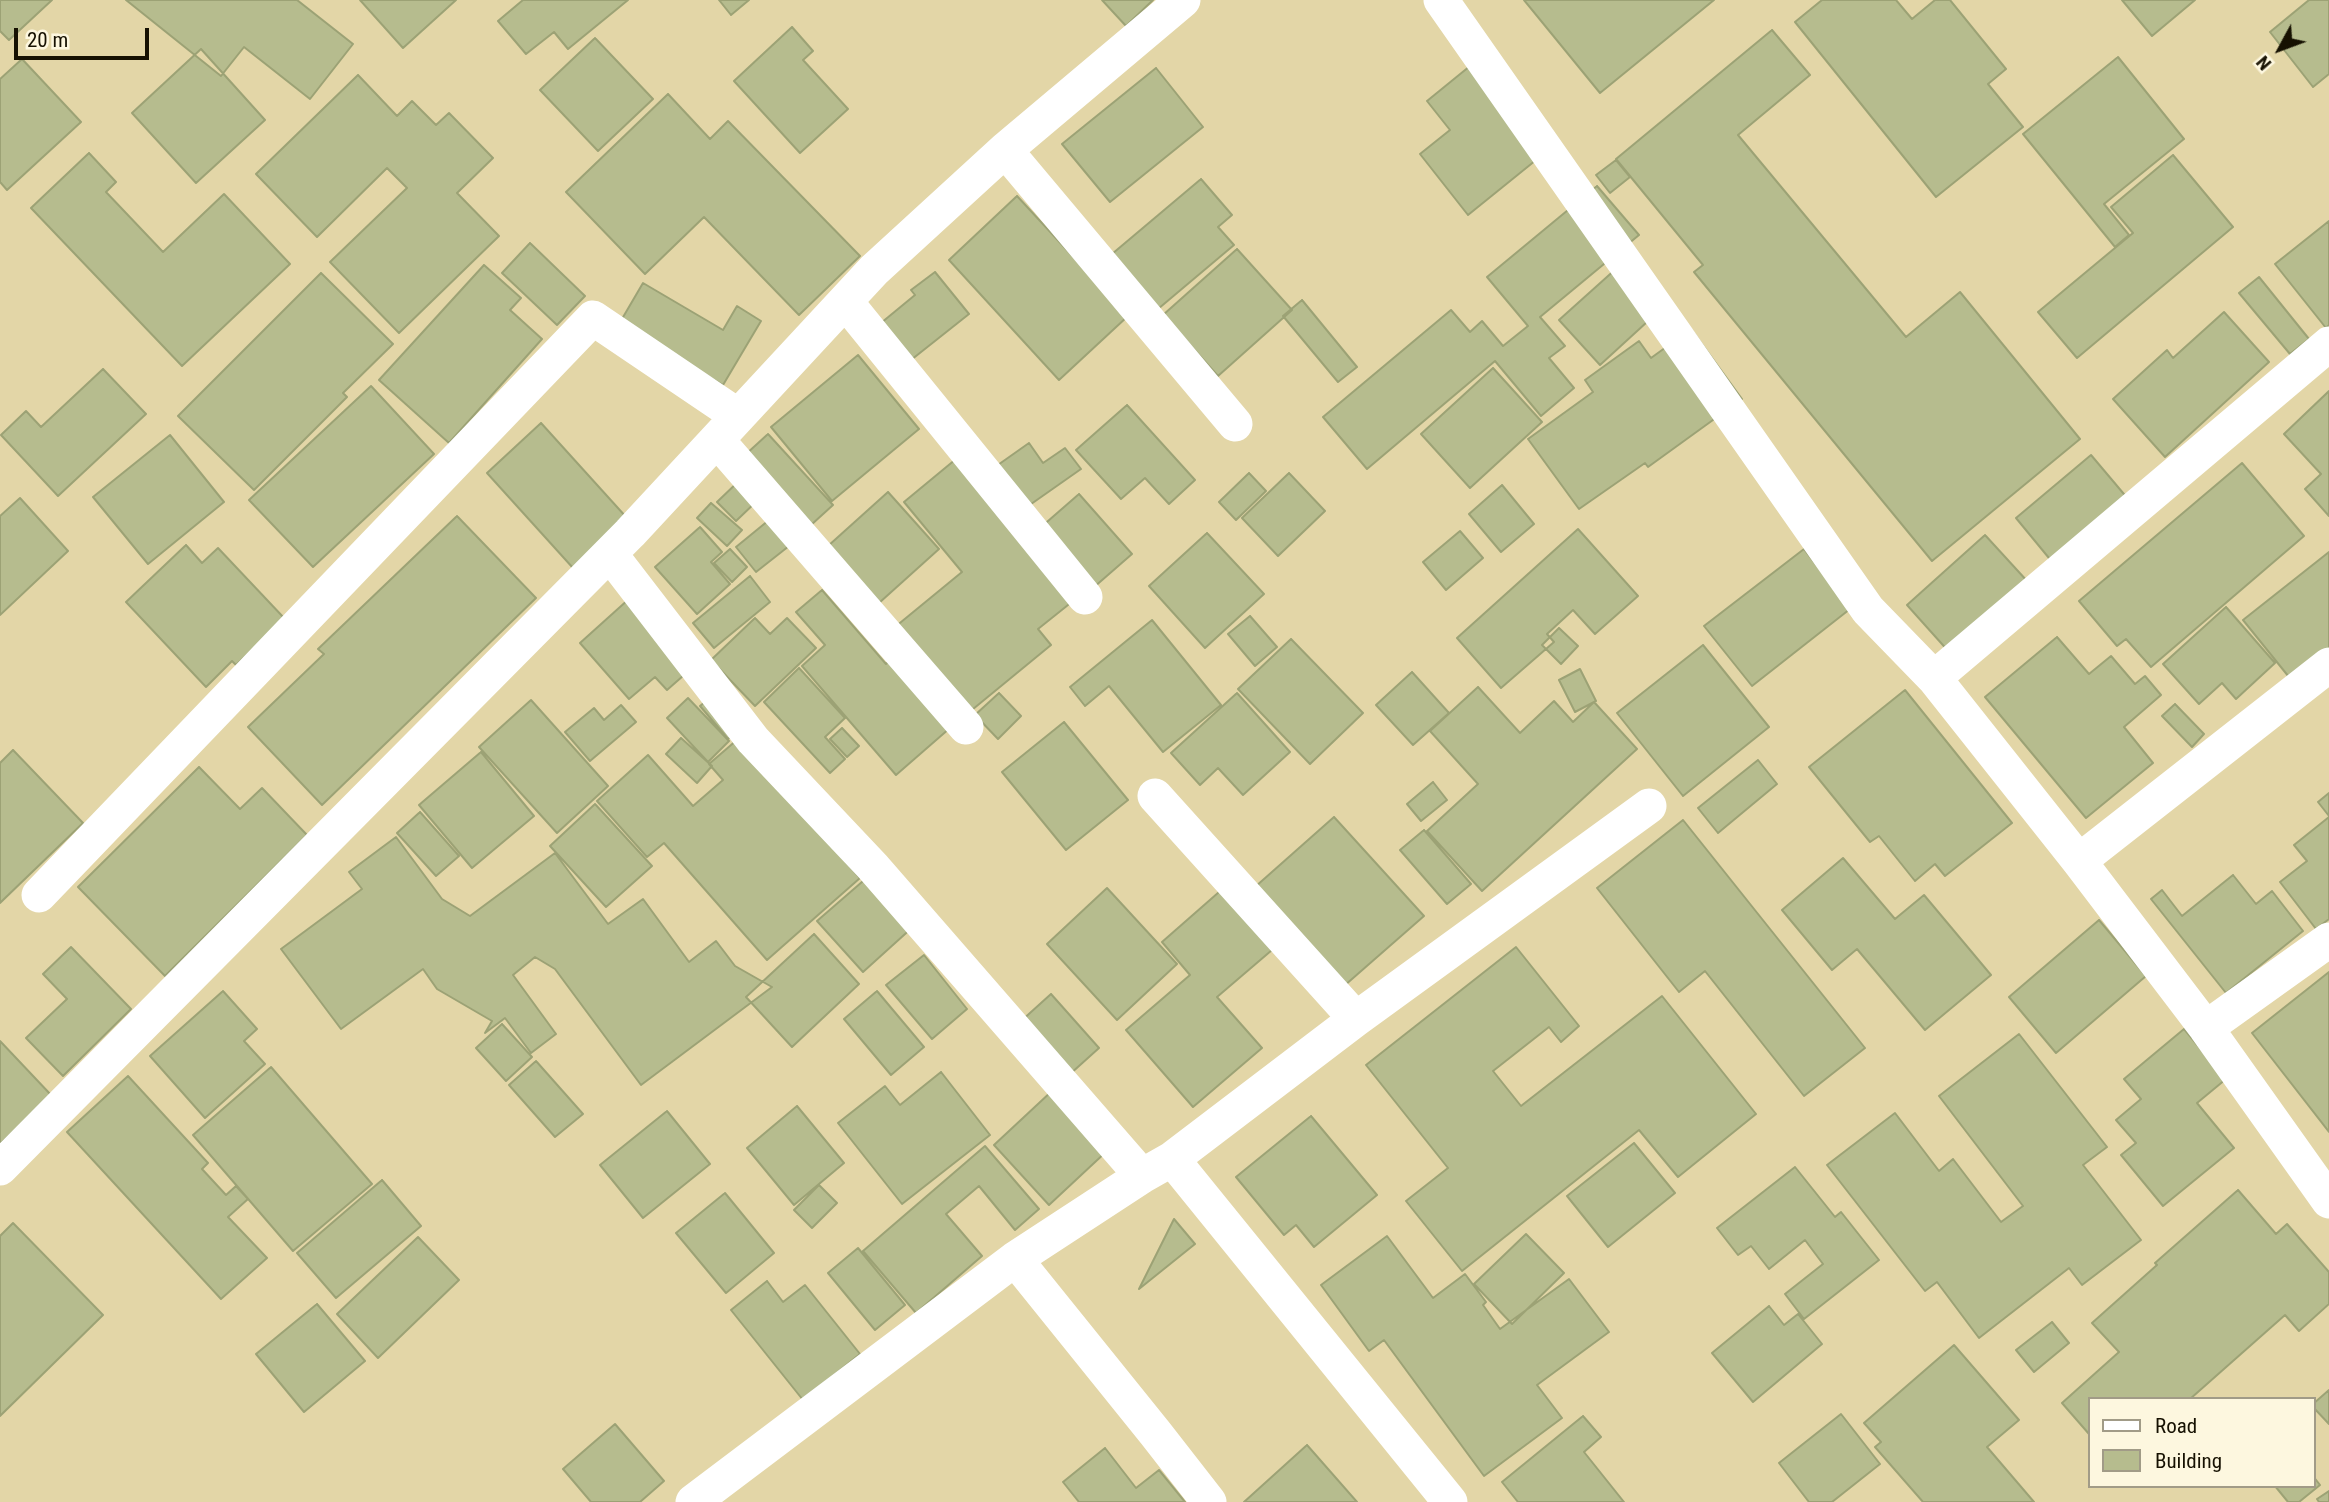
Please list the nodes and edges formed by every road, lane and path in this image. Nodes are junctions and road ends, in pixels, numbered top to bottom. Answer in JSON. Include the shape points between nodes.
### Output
{"nodes":[{"id":1,"x":1183,"y":0,"type":"edge"},
{"id":2,"x":1441,"y":0,"type":"edge"},
{"id":3,"x":1005,"y":150,"type":"junction"},
{"id":4,"x":845,"y":301,"type":"junction"},
{"id":5,"x":2329,"y":344,"type":"edge"},
{"id":6,"x":1235,"y":424,"type":"dead end"},
{"id":7,"x":727,"y":428,"type":"junction"},
{"id":8,"x":610,"y":554,"type":"junction"},
{"id":9,"x":1085,"y":597,"type":"dead end"},
{"id":10,"x":2329,"y":665,"type":"edge"},
{"id":11,"x":1934,"y":678,"type":"junction"},
{"id":12,"x":965,"y":727,"type":"dead end"},
{"id":13,"x":1155,"y":796,"type":"dead end"},
{"id":14,"x":1649,"y":806,"type":"dead end"},
{"id":15,"x":2079,"y":861,"type":"junction"},
{"id":16,"x":39,"y":895,"type":"dead end"},
{"id":17,"x":2329,"y":940,"type":"edge"},
{"id":18,"x":1356,"y":1019,"type":"junction"},
{"id":19,"x":2206,"y":1028,"type":"junction"},
{"id":20,"x":1172,"y":1158,"type":"junction"},
{"id":21,"x":0,"y":1168,"type":"edge"},
{"id":22,"x":1142,"y":1176,"type":"junction"},
{"id":23,"x":2329,"y":1201,"type":"edge"},
{"id":24,"x":1015,"y":1259,"type":"junction"},
{"id":25,"x":693,"y":1502,"type":"edge"},
{"id":26,"x":1209,"y":1502,"type":"edge"},
{"id":27,"x":1450,"y":1502,"type":"edge"}],
"edges":[{"from":1,"to":3,"type":"street"},
{"from":2,"to":11,"type":"street","via":[[1868,610]]},
{"from":3,"to":4,"type":"street"},
{"from":3,"to":6,"type":"street"},
{"from":4,"to":7,"type":"street"},
{"from":4,"to":9,"type":"street"},
{"from":5,"to":11,"type":"street"},
{"from":7,"to":8,"type":"street"},
{"from":7,"to":12,"type":"street"},
{"from":7,"to":16,"type":"street","via":[[593,318]]},
{"from":8,"to":21,"type":"street"},
{"from":8,"to":22,"type":"street","via":[[753,740],[873,867]]},
{"from":10,"to":15,"type":"street"},
{"from":11,"to":15,"type":"street"},
{"from":13,"to":18,"type":"street"},
{"from":14,"to":18,"type":"street"},
{"from":15,"to":19,"type":"street"},
{"from":17,"to":19,"type":"street"},
{"from":18,"to":20,"type":"street"},
{"from":19,"to":23,"type":"street"},
{"from":20,"to":22,"type":"street"},
{"from":20,"to":27,"type":"street"},
{"from":22,"to":24,"type":"street"},
{"from":24,"to":25,"type":"street"},
{"from":24,"to":26,"type":"street"}]}
